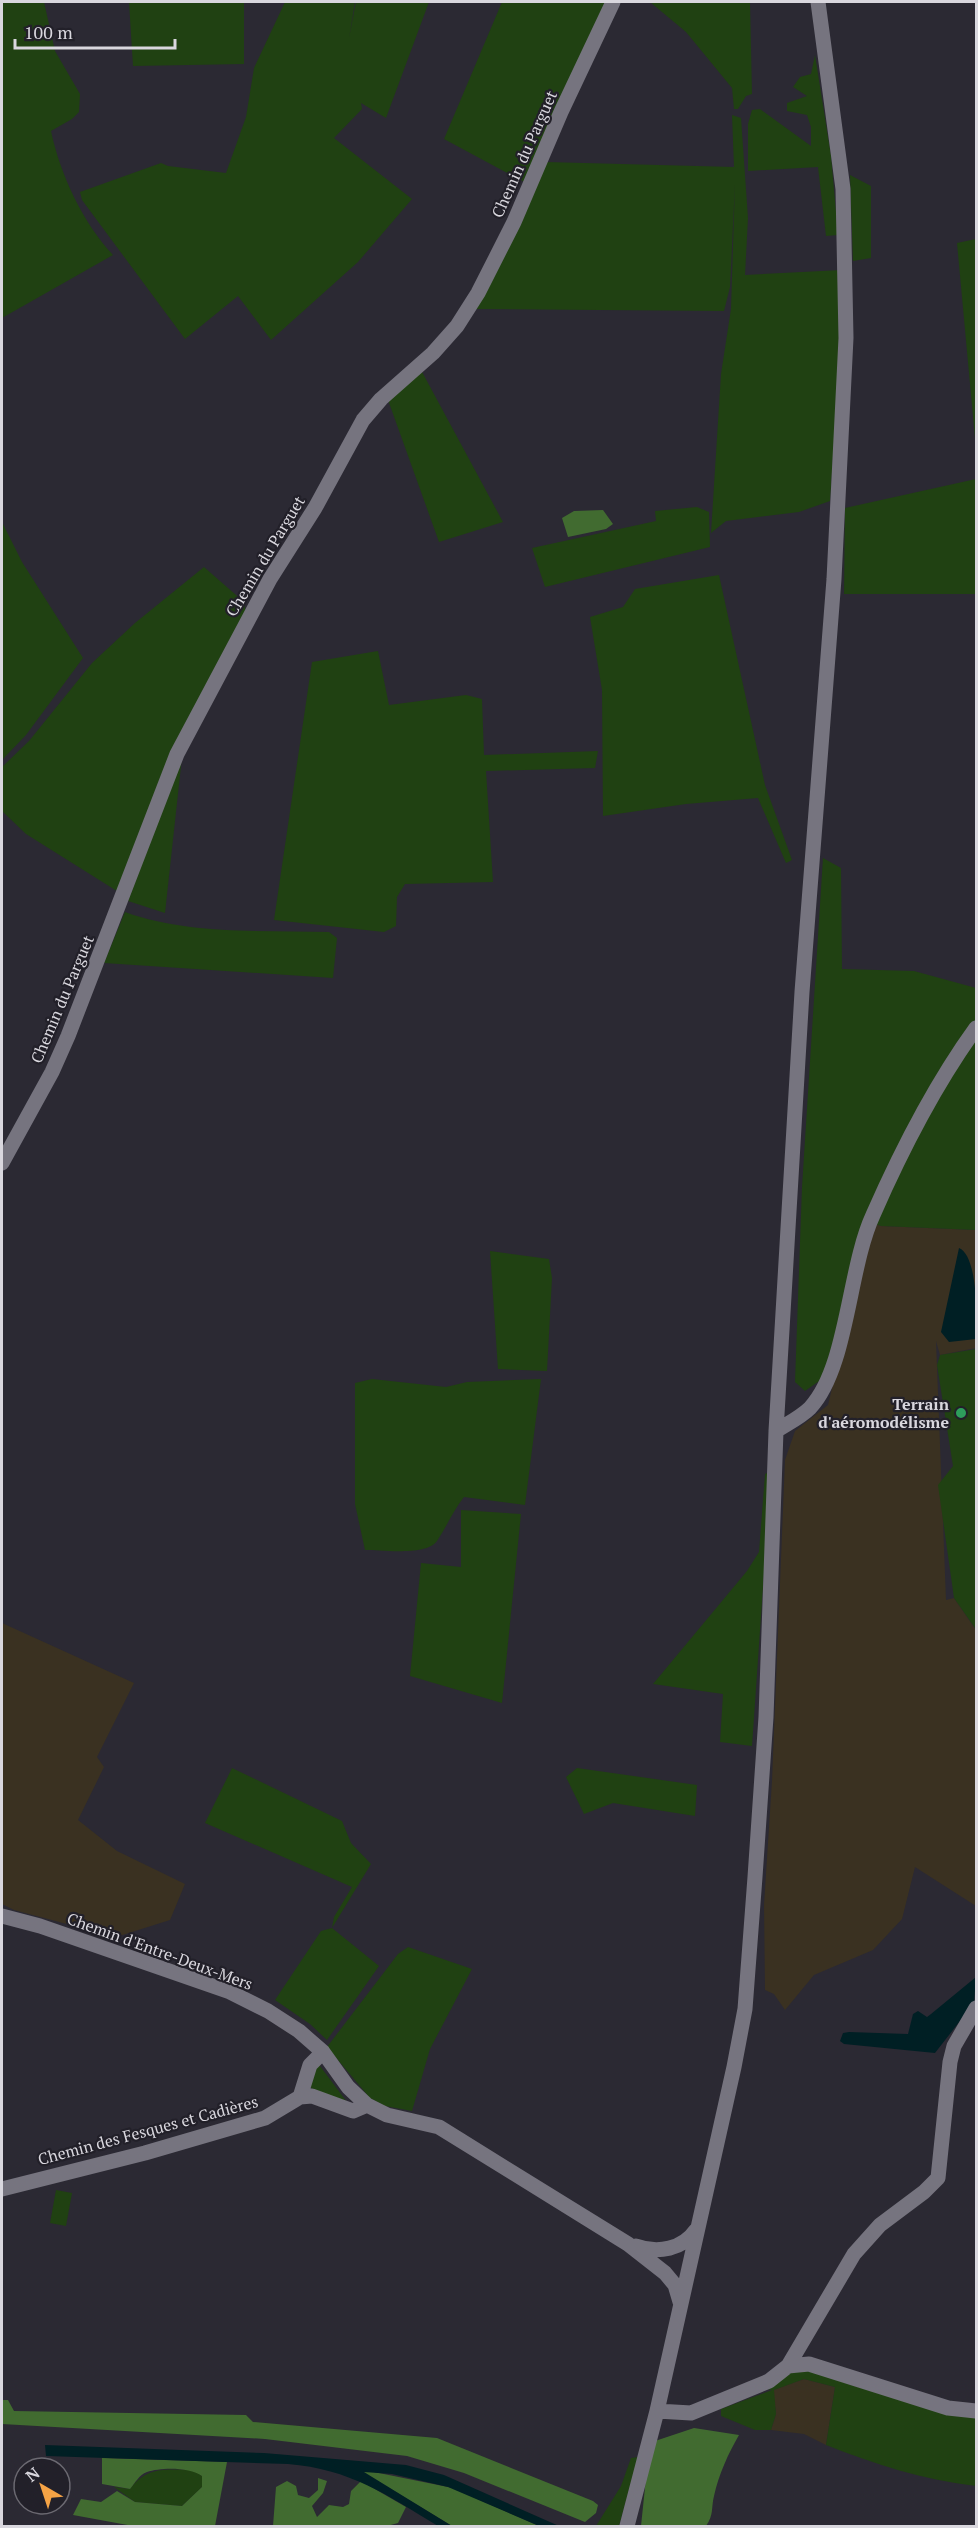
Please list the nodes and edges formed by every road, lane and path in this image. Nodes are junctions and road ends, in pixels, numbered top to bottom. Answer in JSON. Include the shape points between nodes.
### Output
{"nodes":[{"id":1,"x":613,"y":2,"type":"edge"},
{"id":2,"x":818,"y":2,"type":"edge"},
{"id":3,"x":976,"y":1028,"type":"edge"},
{"id":4,"x":2,"y":1163,"type":"edge"},
{"id":5,"x":776,"y":1431,"type":"junction"},
{"id":6,"x":2,"y":1916,"type":"edge"},
{"id":7,"x":976,"y":2008,"type":"edge"},
{"id":8,"x":323,"y":2052,"type":"junction"},
{"id":9,"x":300,"y":2097,"type":"junction"},
{"id":10,"x":367,"y":2105,"type":"junction"},
{"id":11,"x":2,"y":2188,"type":"edge"},
{"id":12,"x":696,"y":2230,"type":"junction"},
{"id":13,"x":628,"y":2244,"type":"junction"},
{"id":14,"x":663,"y":2249,"type":"junction"},
{"id":15,"x":650,"y":2260,"type":"junction"},
{"id":16,"x":689,"y":2264,"type":"junction"},
{"id":17,"x":681,"y":2302,"type":"junction"},
{"id":18,"x":788,"y":2366,"type":"junction"},
{"id":19,"x":657,"y":2411,"type":"junction"},
{"id":20,"x":976,"y":2411,"type":"edge"},
{"id":21,"x":627,"y":2526,"type":"edge"}],
"edges":[{"from":1,"to":4,"type":"street","name":"Chemin du Parguet","via":[[514,222],[477,293],[457,326],[363,420],[194,720],[177,754],[68,1036]]},
{"from":2,"to":5,"type":"street","via":[[843,189],[846,338],[834,579],[802,992]]},
{"from":3,"to":5,"type":"street","via":[[934,1090],[872,1215],[829,1377],[808,1409]]},
{"from":5,"to":12,"type":"street","via":[[766,1717],[745,2009]]},
{"from":6,"to":8,"type":"street","name":"Chemin d'Entre-Deux-Mers","via":[[230,1992],[299,2031]]},
{"from":7,"to":18,"type":"street","via":[[954,2046],[950,2062],[938,2178],[880,2225],[854,2254]]},
{"from":8,"to":9,"type":"street","via":[[310,2066]]},
{"from":8,"to":10,"type":"street","name":"Chemin d'Entre-Deux-Mers","via":[[348,2087]]},
{"from":9,"to":10,"type":"street","via":[[312,2096],[352,2111]]},
{"from":9,"to":11,"type":"street","name":"Chemin des Fesques et Cadières","via":[[265,2118]]},
{"from":10,"to":13,"type":"street","name":"Chemin d'Entre-Deux-Mers","via":[[387,2115],[439,2127]]},
{"from":12,"to":14,"type":"street","via":[[685,2242]]},
{"from":12,"to":16,"type":"street"},
{"from":13,"to":14,"type":"street","name":"Chemin d'Entre-Deux-Mers"},
{"from":13,"to":15,"type":"street","name":"Chemin d'Entre-Deux-Mers"},
{"from":14,"to":16,"type":"street","name":"Chemin d'Entre-Deux-Mers","via":[[682,2254]]},
{"from":15,"to":16,"type":"street","name":"Chemin d'Entre-Deux-Mers","via":[[679,2269]]},
{"from":15,"to":17,"type":"street","name":"Chemin d'Entre-Deux-Mers","via":[[675,2285]]},
{"from":16,"to":17,"type":"street"},
{"from":17,"to":19,"type":"street"},
{"from":18,"to":19,"type":"street","via":[[769,2380],[691,2413]]},
{"from":18,"to":20,"type":"street","via":[[809,2364],[948,2408]]},
{"from":19,"to":21,"type":"street"}]}
